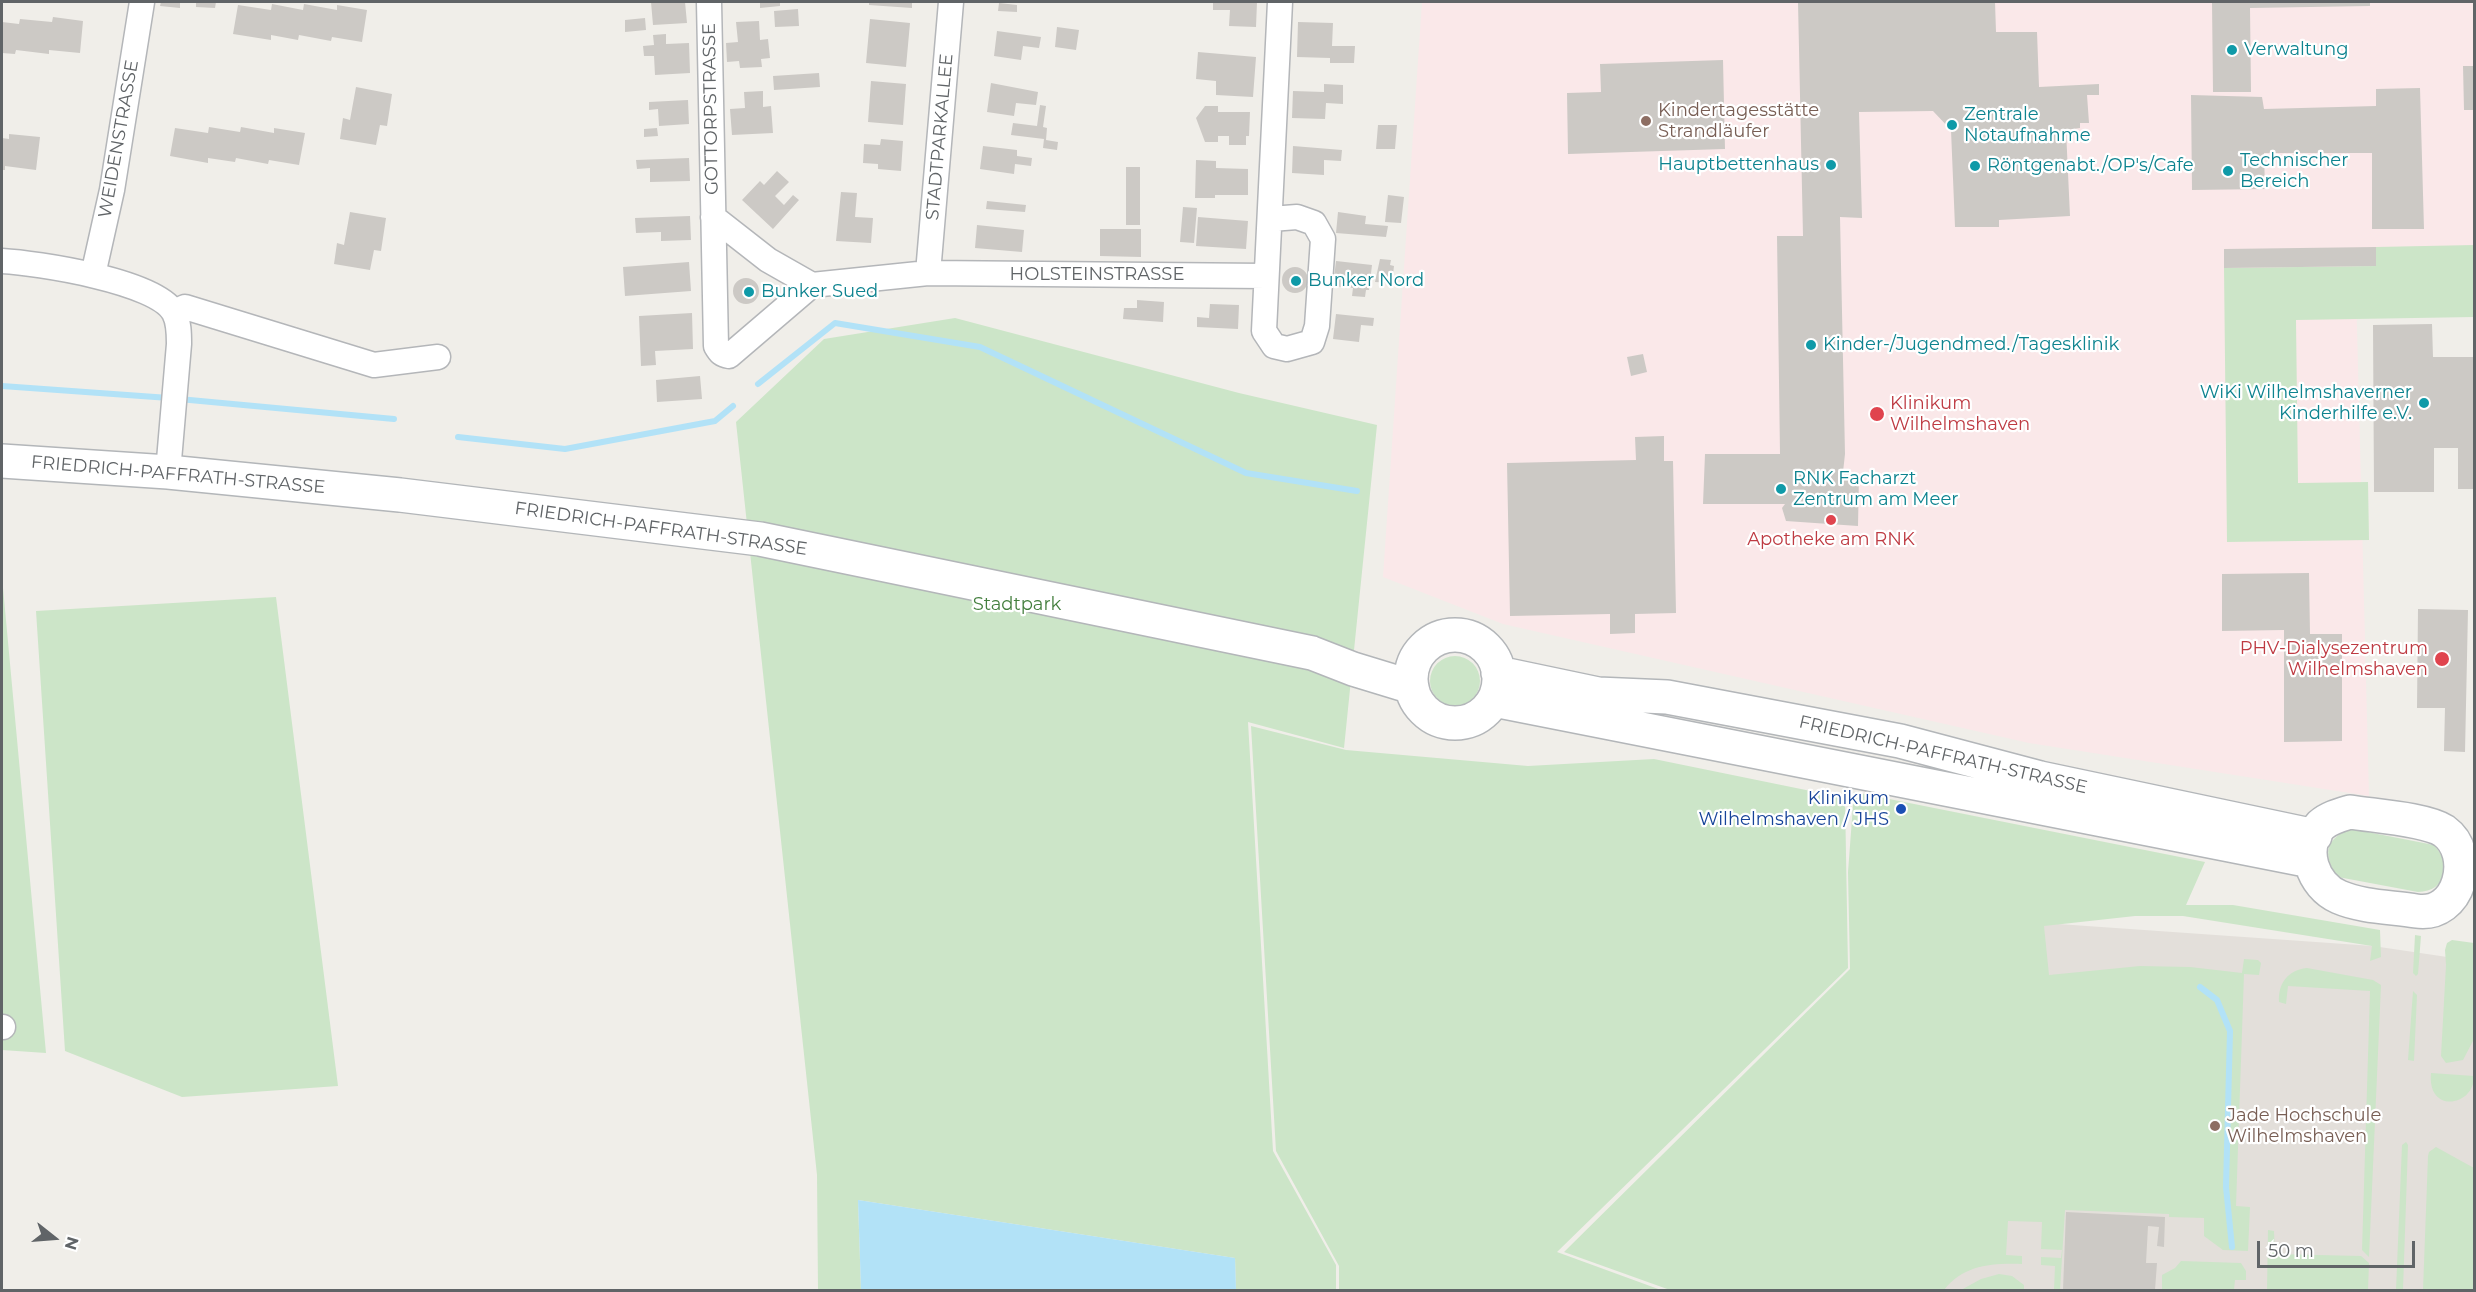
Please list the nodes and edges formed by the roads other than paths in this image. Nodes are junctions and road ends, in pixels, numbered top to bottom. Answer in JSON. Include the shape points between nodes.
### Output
{"nodes":[{"id":1,"x":142,"y":2,"type":"edge"},
{"id":2,"x":709,"y":2,"type":"edge"},
{"id":3,"x":951,"y":2,"type":"edge"},
{"id":4,"x":1280,"y":2,"type":"edge"},
{"id":5,"x":713,"y":217,"type":"junction"},
{"id":6,"x":1271,"y":219,"type":"junction"},
{"id":7,"x":2,"y":261,"type":"edge"},
{"id":8,"x":928,"y":273,"type":"junction"},
{"id":9,"x":93,"y":275,"type":"junction"},
{"id":10,"x":1266,"y":276,"type":"junction"},
{"id":11,"x":812,"y":285,"type":"junction"},
{"id":12,"x":174,"y":312,"type":"junction"},
{"id":13,"x":438,"y":357,"type":"dead end"},
{"id":14,"x":2,"y":460,"type":"edge"},
{"id":15,"x":168,"y":472,"type":"junction"},
{"id":16,"x":1413,"y":674,"type":"junction"},
{"id":17,"x":1496,"y":687,"type":"junction"},
{"id":18,"x":2313,"y":848,"type":"junction"},
{"id":19,"x":2469,"y":874,"type":"edge"}],
"edges":[{"from":1,"to":9,"type":"street","name":"WEIDENSTRASSE","via":[[112,190]]},
{"from":2,"to":5,"type":"street","name":"GOTTORPSTRASSE"},
{"from":3,"to":8,"type":"street","name":"STADTPARKALLEE"},
{"from":4,"to":6,"type":"street"},
{"from":5,"to":11,"type":"street","name":"GOTTORPSTRASSE","via":[[768,260]]},
{"from":5,"to":11,"type":"street","name":"GOTTORPSTRASSE","via":[[716,346],[723,355],[729,356],[738,349]]},
{"from":6,"to":10,"type":"street"},
{"from":6,"to":10,"type":"street","via":[[1297,216],[1314,223],[1323,239],[1317,326],[1312,342],[1287,349],[1274,346],[1264,331]]},
{"from":7,"to":9,"type":"street"},
{"from":8,"to":10,"type":"street","name":"HOLSTEINSTRASSE"},
{"from":8,"to":11,"type":"street"},
{"from":9,"to":12,"type":"street","via":[[161,299]]},
{"from":12,"to":13,"type":"street","via":[[185,307],[374,365]]},
{"from":12,"to":15,"type":"street","via":[[178,324],[178,368]]},
{"from":14,"to":15,"type":"main road","name":"FRIEDRICH-PAFFRATH-STRASSE"},
{"from":15,"to":16,"type":"main road","name":"FRIEDRICH-PAFFRATH-STRASSE","via":[[400,495],[760,539],[1312,653],[1356,653]]},
{"from":16,"to":17,"type":"main road","via":[[1416,700],[1424,711],[1448,722],[1475,718],[1486,710]]},
{"from":16,"to":17,"type":"main road","via":[[1422,650],[1444,636],[1458,635],[1472,638],[1494,659]]},
{"from":17,"to":18,"type":"main road","name":"FRIEDRICH-PAFFRATH-STRASSE"},
{"from":18,"to":19,"type":"main road","via":[[2322,825],[2350,812],[2445,831],[2459,847]]},
{"from":18,"to":19,"type":"main road","via":[[2315,876],[2339,897],[2354,901],[2433,911],[2444,905]]}]}
